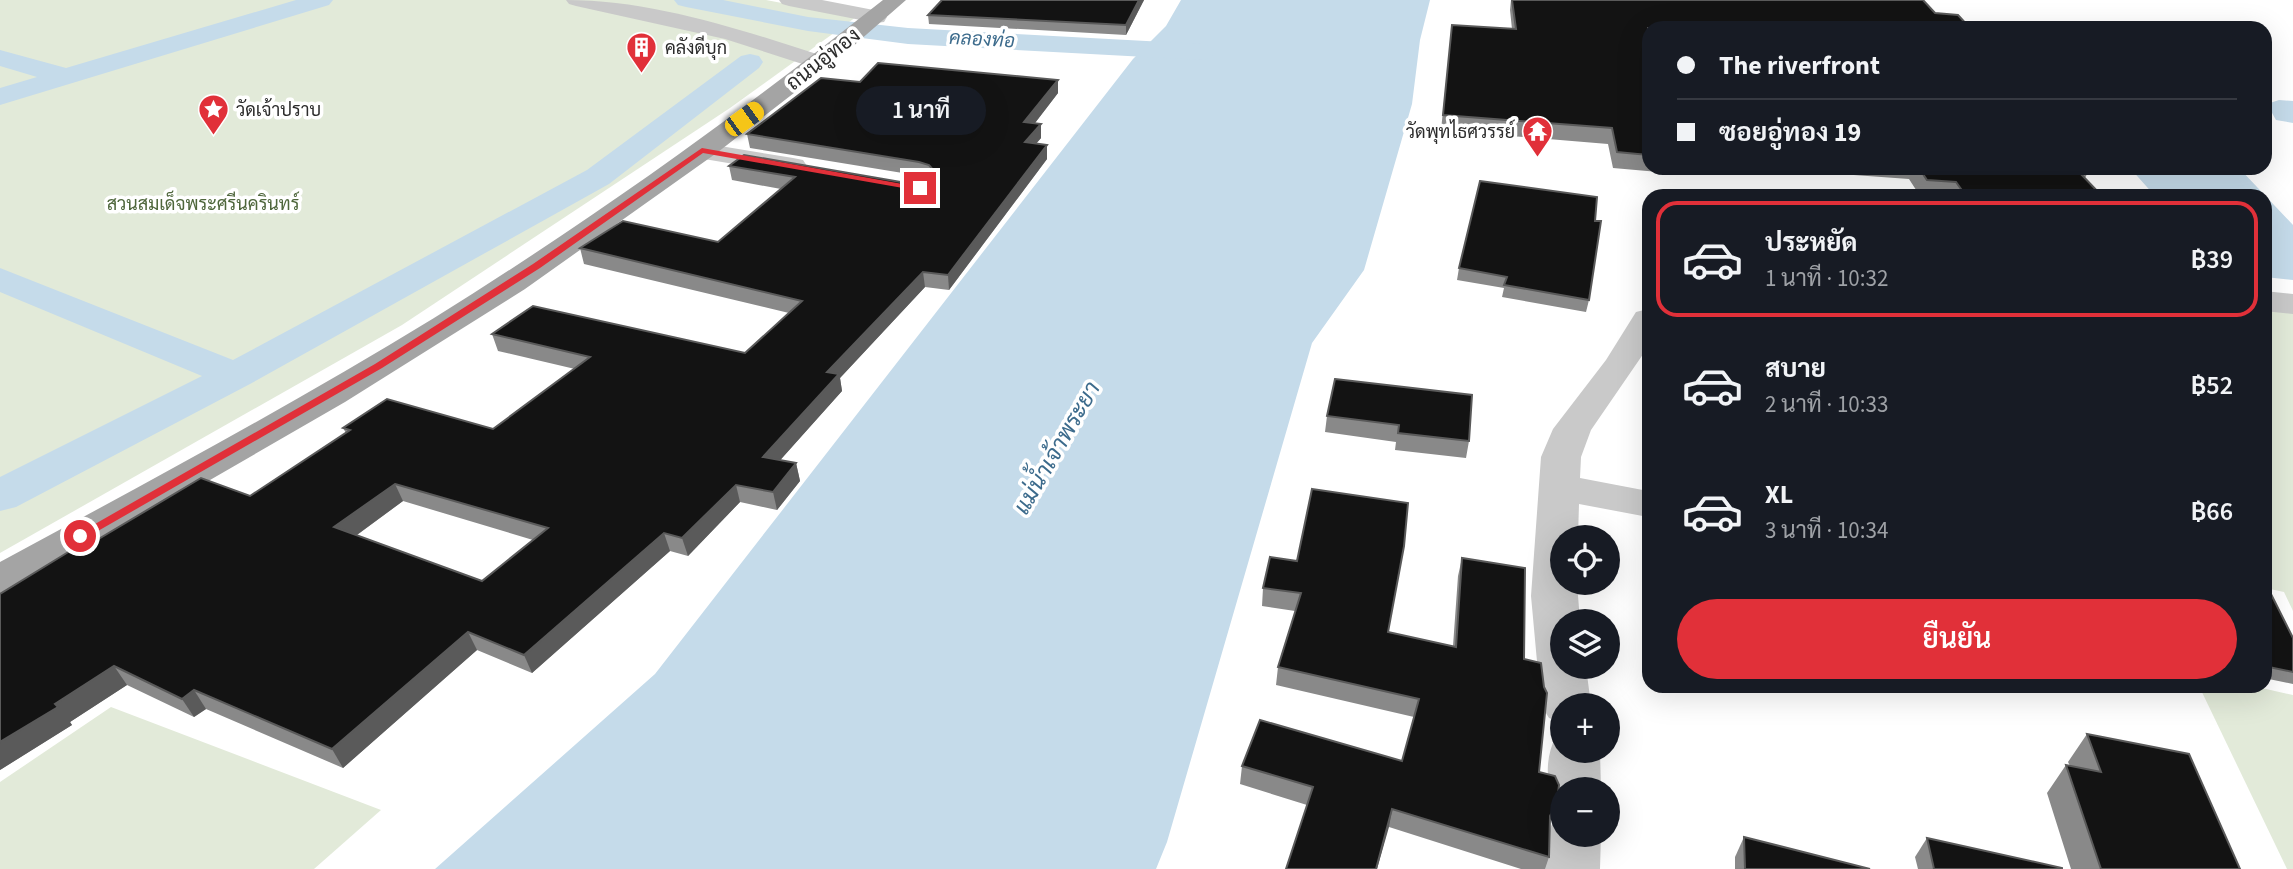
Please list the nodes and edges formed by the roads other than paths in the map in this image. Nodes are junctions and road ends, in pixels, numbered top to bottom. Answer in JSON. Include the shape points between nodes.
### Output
{"nodes":[{"id":1,"x":576,"y":0,"type":"edge"},
{"id":2,"x":789,"y":0,"type":"edge"},
{"id":3,"x":896,"y":0,"type":"edge"},
{"id":4,"x":873,"y":19,"type":"junction"},
{"id":5,"x":832,"y":53,"type":"junction"},
{"id":6,"x":702,"y":151,"type":"junction"},
{"id":7,"x":825,"y":172,"type":"edge"},
{"id":8,"x":2272,"y":302,"type":"edge"},
{"id":9,"x":2293,"y":304,"type":"edge"},
{"id":10,"x":1642,"y":329,"type":"edge"},
{"id":11,"x":1561,"y":487,"type":"junction"},
{"id":12,"x":1642,"y":503,"type":"edge"},
{"id":13,"x":0,"y":581,"type":"edge"},
{"id":14,"x":1565,"y":693,"type":"edge"},
{"id":15,"x":1574,"y":847,"type":"edge"},
{"id":16,"x":1573,"y":869,"type":"edge"}],
"edges":[{"from":1,"to":5,"type":"street"},
{"from":2,"to":4,"type":"street"},
{"from":3,"to":4,"type":"main road","name":"ถนนอู่ทอง"},
{"from":4,"to":5,"type":"main road","name":"ถนนอู่ทอง"},
{"from":5,"to":6,"type":"main road","name":"ถนนอู่ทอง"},
{"from":6,"to":7,"type":"street"},
{"from":6,"to":13,"type":"main road","name":"ถนนอู่ทอง","via":[[536,266],[378,366]]},
{"from":8,"to":9,"type":"street"},
{"from":10,"to":11,"type":"street","via":[[1572,429],[1561,457]]},
{"from":11,"to":12,"type":"street"},
{"from":11,"to":14,"type":"street","via":[[1555,596]]},
{"from":15,"to":16,"type":"street"}]}
